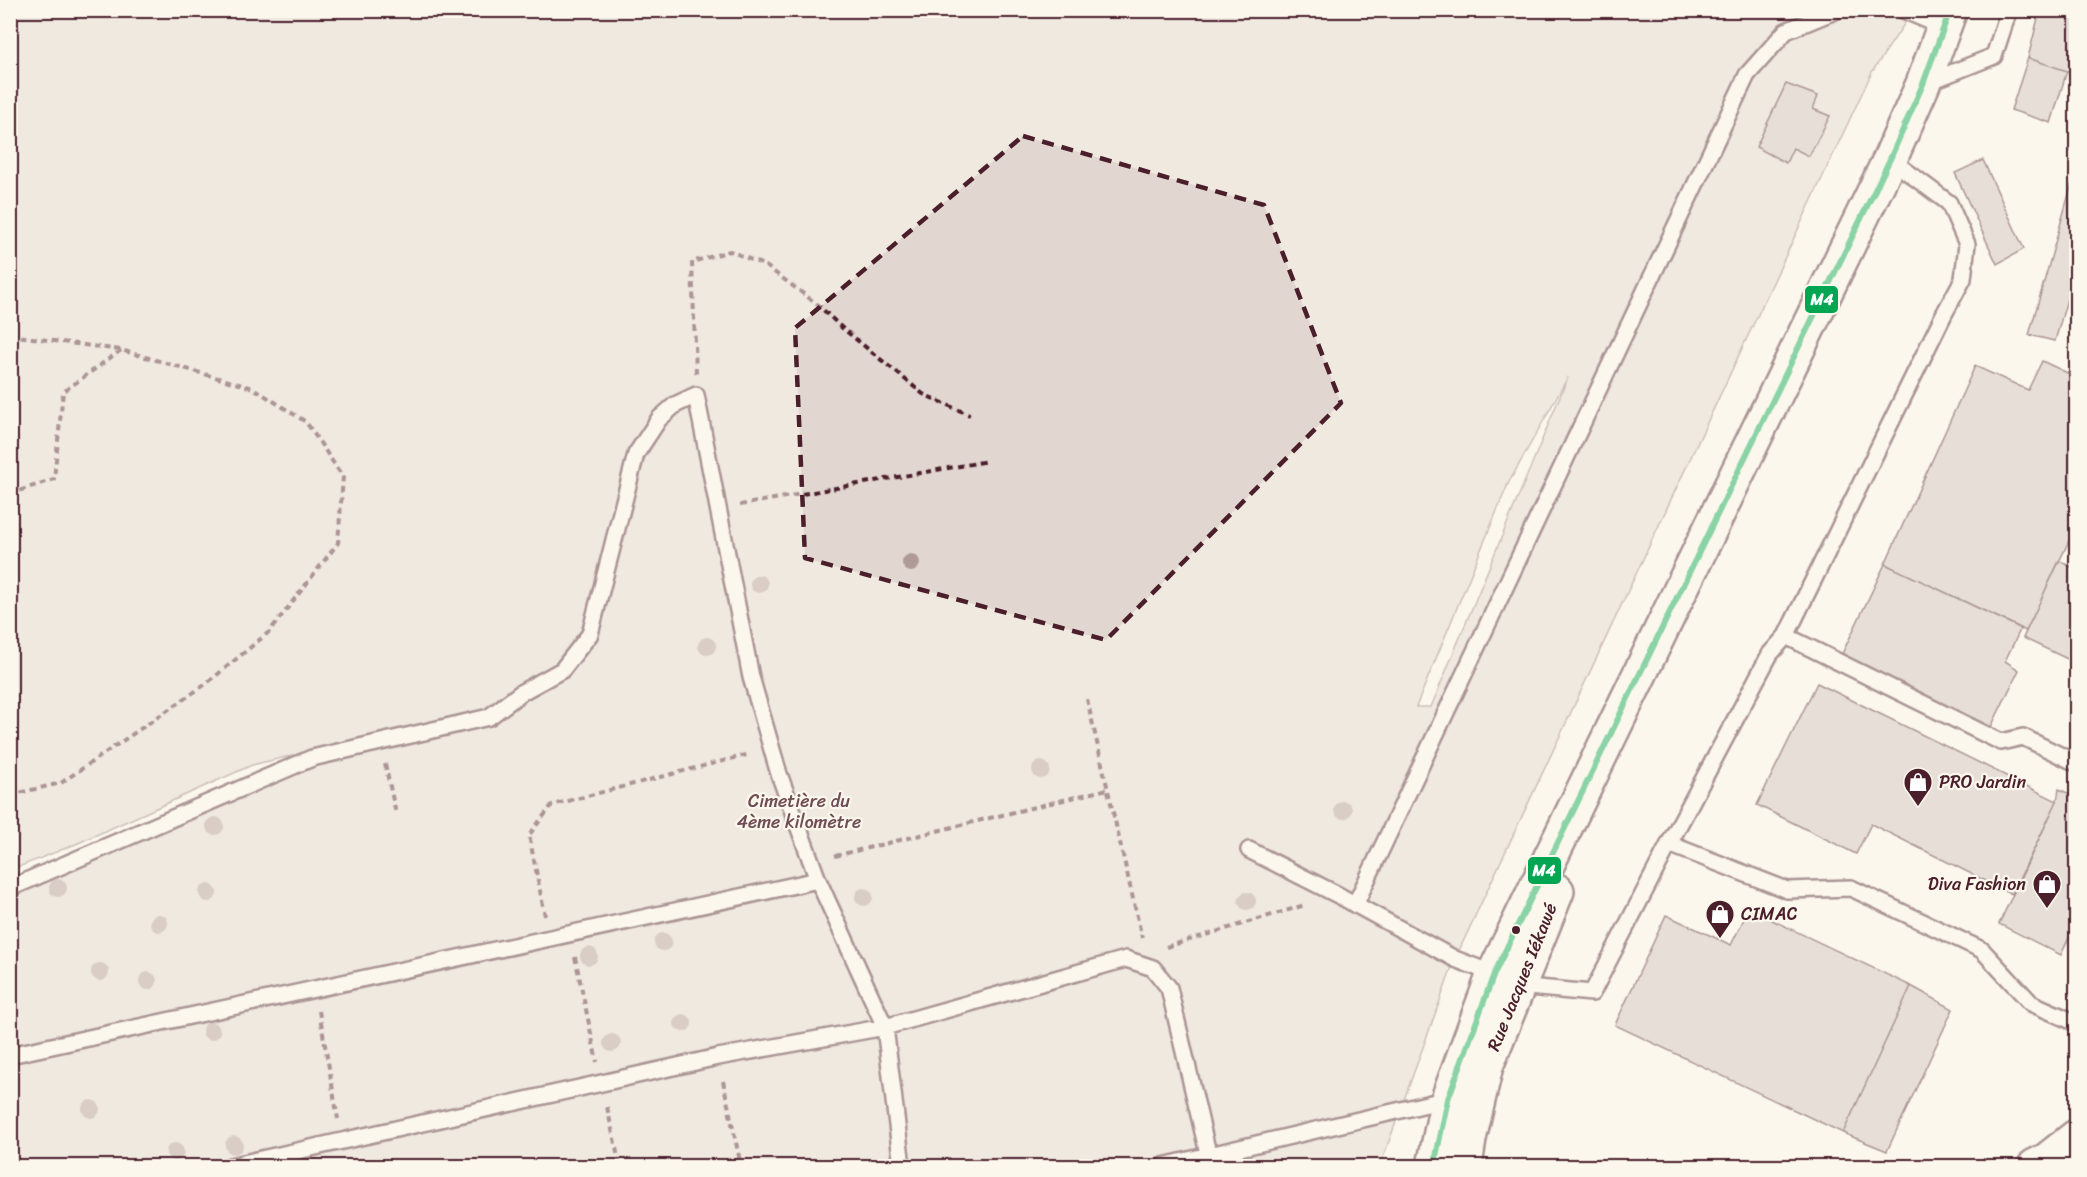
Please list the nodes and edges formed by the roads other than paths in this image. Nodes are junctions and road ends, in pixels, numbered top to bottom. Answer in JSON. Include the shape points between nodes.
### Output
{"nodes":[{"id":1,"x":1837,"y":10,"type":"edge"},
{"id":2,"x":1903,"y":10,"type":"edge"},
{"id":3,"x":2009,"y":10,"type":"edge"},
{"id":4,"x":1947,"y":19,"type":"edge"},
{"id":5,"x":1923,"y":84,"type":"junction"},
{"id":6,"x":1890,"y":159,"type":"junction"},
{"id":7,"x":1786,"y":636,"type":"junction"},
{"id":8,"x":2076,"y":763,"type":"edge"},
{"id":9,"x":1669,"y":844,"type":"junction"},
{"id":10,"x":1249,"y":850,"type":"dead end"},
{"id":11,"x":818,"y":880,"type":"junction"},
{"id":12,"x":10,"y":888,"type":"edge"},
{"id":13,"x":1355,"y":905,"type":"junction"},
{"id":14,"x":1505,"y":980,"type":"junction"},
{"id":15,"x":2076,"y":1023,"type":"edge"},
{"id":16,"x":885,"y":1027,"type":"junction"},
{"id":17,"x":10,"y":1055,"type":"edge"},
{"id":18,"x":1448,"y":1099,"type":"junction"},
{"id":19,"x":2076,"y":1137,"type":"edge"},
{"id":20,"x":1469,"y":1157,"type":"edge"},
{"id":21,"x":1210,"y":1160,"type":"edge"},
{"id":22,"x":230,"y":1167,"type":"edge"},
{"id":23,"x":902,"y":1167,"type":"edge"},
{"id":24,"x":1162,"y":1167,"type":"edge"},
{"id":25,"x":1424,"y":1167,"type":"edge"},
{"id":26,"x":1434,"y":1167,"type":"edge"},
{"id":27,"x":2035,"y":1167,"type":"edge"}],
"edges":[{"from":1,"to":13,"type":"lane","via":[[1786,31],[1747,75]]},
{"from":2,"to":4,"type":"lane"},
{"from":3,"to":5,"type":"lane","via":[[1994,56]]},
{"from":4,"to":5,"type":"main road","name":"Rue Jacques Iékawé"},
{"from":5,"to":6,"type":"main road","name":"Rue Jacques Iékawé"},
{"from":6,"to":7,"type":"lane","via":[[1949,203],[1967,244],[1963,279]]},
{"from":6,"to":14,"type":"main road","name":"Rue Jacques Iékawé","via":[[1695,560]]},
{"from":7,"to":8,"type":"lane","via":[[2001,742],[2024,737]]},
{"from":7,"to":9,"type":"lane","via":[[1770,654]]},
{"from":9,"to":14,"type":"lane","via":[[1592,993]]},
{"from":9,"to":15,"type":"lane","via":[[1787,890],[1851,888],[1982,950],[2031,1004]]},
{"from":10,"to":13,"type":"lane"},
{"from":11,"to":12,"type":"lane","via":[[779,774],[751,676],[696,394],[659,419],[636,454],[590,634],[562,670],[522,692],[489,717],[312,759]]},
{"from":11,"to":16,"type":"lane"},
{"from":11,"to":17,"type":"lane"},
{"from":13,"to":14,"type":"lane","via":[[1455,959]]},
{"from":14,"to":18,"type":"main road","name":"Rue Jacques Iékawé"},
{"from":14,"to":20,"type":"main road","name":"Rue Jacques Iékawé"},
{"from":16,"to":21,"type":"lane","via":[[1126,959],[1153,968],[1168,988]]},
{"from":16,"to":22,"type":"lane","via":[[718,1057]]},
{"from":16,"to":23,"type":"lane"},
{"from":18,"to":21,"type":"lane"},
{"from":18,"to":25,"type":"main road"},
{"from":18,"to":26,"type":"main road","name":"Rue Jacques Iékawé"},
{"from":19,"to":27,"type":"main road"},
{"from":21,"to":24,"type":"lane"}]}
